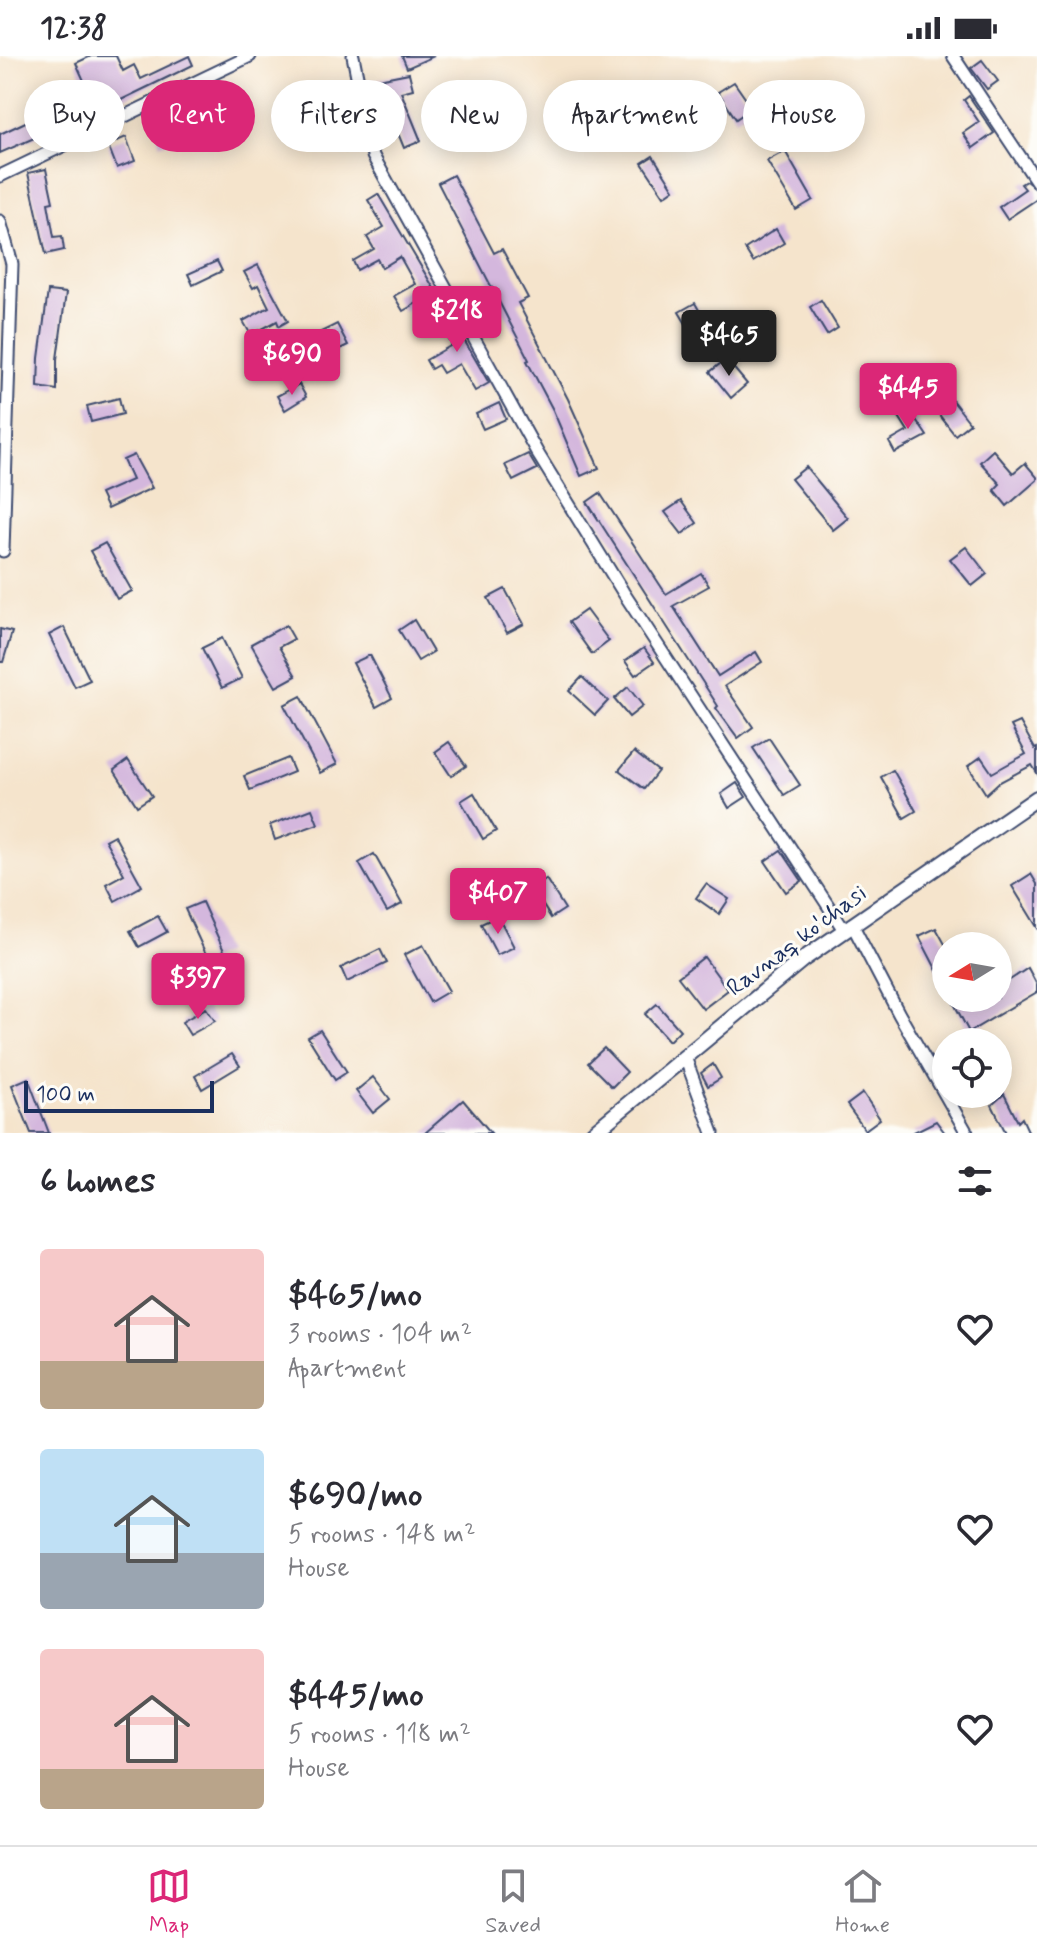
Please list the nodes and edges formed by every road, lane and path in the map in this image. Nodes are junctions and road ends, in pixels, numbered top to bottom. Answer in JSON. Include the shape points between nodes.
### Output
{"nodes":[{"id":1,"x":250,"y":56,"type":"edge"},
{"id":2,"x":353,"y":56,"type":"edge"},
{"id":3,"x":953,"y":56,"type":"edge"},
{"id":4,"x":0,"y":176,"type":"edge"},
{"id":5,"x":1037,"y":182,"type":"edge"},
{"id":6,"x":0,"y":221,"type":"edge"},
{"id":7,"x":3,"y":551,"type":"dead end"},
{"id":8,"x":1037,"y":798,"type":"edge"},
{"id":9,"x":848,"y":927,"type":"junction"},
{"id":10,"x":685,"y":1057,"type":"junction"},
{"id":11,"x":593,"y":1133,"type":"edge"},
{"id":12,"x":713,"y":1133,"type":"edge"},
{"id":13,"x":967,"y":1133,"type":"edge"}],
"edges":[{"from":1,"to":4,"type":"street"},
{"from":2,"to":9,"type":"street","via":[[373,156],[538,454],[631,605]]},
{"from":3,"to":5,"type":"street"},
{"from":6,"to":7,"type":"street","via":[[12,264]]},
{"from":8,"to":9,"type":"street","name":"Ravnaq ko'chasi"},
{"from":9,"to":10,"type":"street","name":"Ravnaq ko'chasi"},
{"from":9,"to":13,"type":"street"},
{"from":10,"to":11,"type":"street","name":"Ravnaq ko'chasi"},
{"from":10,"to":12,"type":"street"}]}
